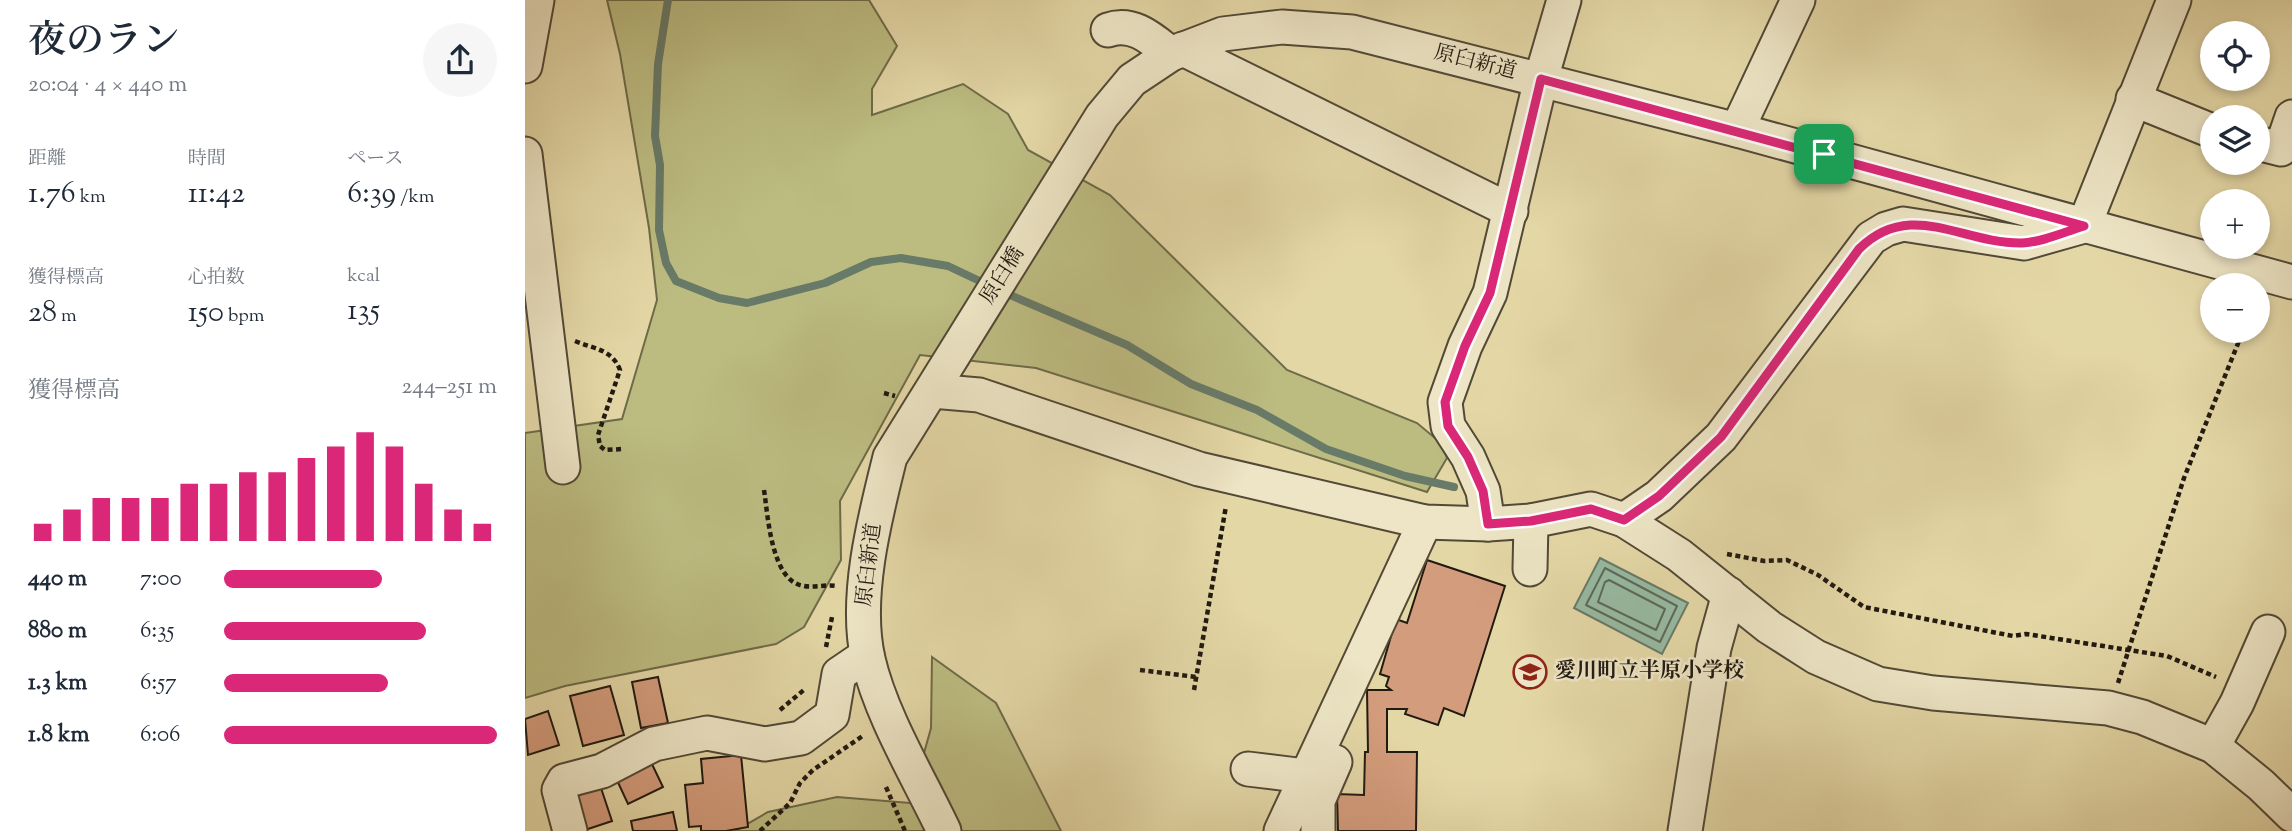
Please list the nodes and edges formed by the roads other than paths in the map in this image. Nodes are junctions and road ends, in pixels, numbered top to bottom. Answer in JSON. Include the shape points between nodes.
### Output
{"nodes":[{"id":1,"x":537,"y":0,"type":"edge"},
{"id":2,"x":1564,"y":0,"type":"edge"},
{"id":3,"x":1798,"y":0,"type":"edge"},
{"id":4,"x":2174,"y":0,"type":"edge"},
{"id":5,"x":1108,"y":30,"type":"dead end"},
{"id":6,"x":1177,"y":51,"type":"junction"},
{"id":7,"x":525,"y":66,"type":"edge"},
{"id":8,"x":2133,"y":78,"type":"junction"},
{"id":9,"x":1541,"y":79,"type":"junction"},
{"id":10,"x":2292,"y":117,"type":"edge"},
{"id":11,"x":2200,"y":123,"type":"edge"},
{"id":12,"x":1737,"y":130,"type":"junction"},
{"id":13,"x":2272,"y":153,"type":"edge"},
{"id":14,"x":525,"y":154,"type":"edge"},
{"id":15,"x":1070,"y":169,"type":"joint"},
{"id":16,"x":1511,"y":211,"type":"junction"},
{"id":17,"x":2084,"y":226,"type":"junction"},
{"id":18,"x":2292,"y":282,"type":"edge"},
{"id":19,"x":538,"y":312,"type":"edge"},
{"id":20,"x":934,"y":387,"type":"junction"},
{"id":21,"x":563,"y":467,"type":"dead end"},
{"id":22,"x":1624,"y":520,"type":"junction"},
{"id":23,"x":1531,"y":521,"type":"junction"},
{"id":24,"x":1425,"y":522,"type":"junction"},
{"id":25,"x":1488,"y":524,"type":"junction"},
{"id":26,"x":1530,"y":569,"type":"dead end"},
{"id":27,"x":1729,"y":594,"type":"junction"},
{"id":28,"x":2268,"y":632,"type":"dead end"},
{"id":29,"x":867,"y":655,"type":"junction"},
{"id":30,"x":1332,"y":720,"type":"junction"},
{"id":31,"x":2213,"y":746,"type":"junction"},
{"id":32,"x":1248,"y":769,"type":"dead end"},
{"id":33,"x":1305,"y":776,"type":"junction"},
{"id":34,"x":2292,"y":815,"type":"edge"},
{"id":35,"x":570,"y":831,"type":"edge"},
{"id":36,"x":944,"y":831,"type":"edge"},
{"id":37,"x":1282,"y":831,"type":"edge"},
{"id":38,"x":1318,"y":831,"type":"edge"},
{"id":39,"x":1685,"y":831,"type":"edge"}],
"edges":[{"from":1,"to":7,"type":"street"},
{"from":2,"to":9,"type":"street"},
{"from":3,"to":12,"type":"street"},
{"from":4,"to":8,"type":"street"},
{"from":5,"to":6,"type":"street","via":[[1131,28]]},
{"from":6,"to":9,"type":"street","name":"原臼新道","via":[[1223,34],[1282,27],[1352,32]]},
{"from":6,"to":15,"type":"street","name":"原臼新道","via":[[1132,80],[1102,116]]},
{"from":6,"to":16,"type":"street"},
{"from":8,"to":11,"type":"street"},
{"from":8,"to":17,"type":"street"},
{"from":9,"to":12,"type":"street","name":"原臼新道"},
{"from":9,"to":16,"type":"street"},
{"from":10,"to":13,"type":"street"},
{"from":12,"to":17,"type":"street","name":"原臼新道"},
{"from":14,"to":19,"type":"street"},
{"from":15,"to":20,"type":"street","name":"原臼橋"},
{"from":16,"to":25,"type":"street","via":[[1490,293],[1445,402],[1448,426],[1483,491]]},
{"from":17,"to":18,"type":"street","name":"原臼新道"},
{"from":17,"to":22,"type":"street","via":[[2024,243],[1923,225],[1886,229],[1806,299],[1721,437],[1659,496]]},
{"from":19,"to":21,"type":"street"},
{"from":20,"to":24,"type":"street","via":[[979,395],[1231,478]]},
{"from":20,"to":29,"type":"street","name":"原臼新道","via":[[890,457],[863,605]]},
{"from":22,"to":23,"type":"street","via":[[1591,509]]},
{"from":22,"to":27,"type":"street"},
{"from":23,"to":25,"type":"street"},
{"from":23,"to":26,"type":"street"},
{"from":24,"to":25,"type":"street"},
{"from":24,"to":30,"type":"street"},
{"from":27,"to":31,"type":"street","via":[[1816,657],[1878,684],[2109,708]]},
{"from":27,"to":39,"type":"street","via":[[1714,648]]},
{"from":28,"to":31,"type":"street"},
{"from":29,"to":35,"type":"street","via":[[839,674],[832,715],[801,738],[765,744],[707,733],[654,744],[601,771],[564,781],[559,790]]},
{"from":29,"to":36,"type":"street","name":"原臼新道"},
{"from":30,"to":33,"type":"street"},
{"from":30,"to":38,"type":"street","via":[[1344,739],[1318,801]]},
{"from":31,"to":34,"type":"street"},
{"from":32,"to":33,"type":"street"},
{"from":33,"to":37,"type":"street"}]}
